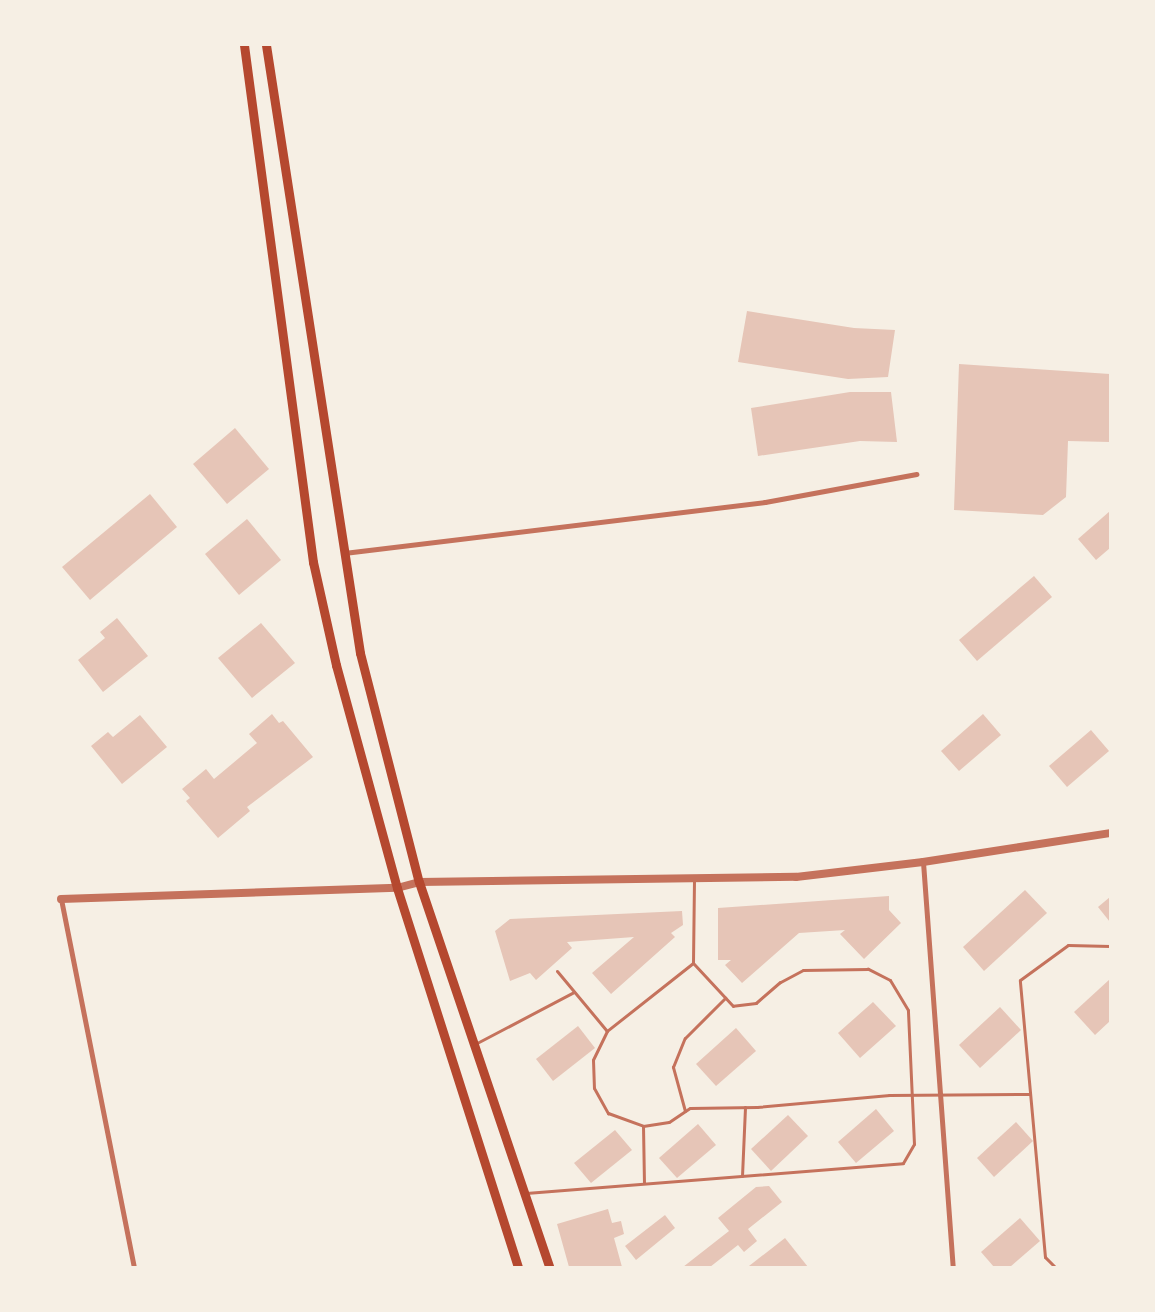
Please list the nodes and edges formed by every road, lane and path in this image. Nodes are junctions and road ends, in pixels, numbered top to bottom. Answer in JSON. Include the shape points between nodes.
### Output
{"nodes":[{"id":1,"x":244,"y":45,"type":"edge"},
{"id":2,"x":266,"y":45,"type":"edge"},
{"id":3,"x":916,"y":474,"type":"dead end"},
{"id":4,"x":343,"y":553,"type":"junction"},
{"id":5,"x":1110,"y":833,"type":"edge"},
{"id":6,"x":923,"y":862,"type":"junction"},
{"id":7,"x":694,"y":880,"type":"junction"},
{"id":8,"x":419,"y":882,"type":"junction"},
{"id":9,"x":397,"y":888,"type":"junction"},
{"id":10,"x":61,"y":899,"type":"joint"},
{"id":11,"x":1110,"y":946,"type":"edge"},
{"id":12,"x":693,"y":963,"type":"junction"},
{"id":13,"x":557,"y":971,"type":"dead end"},
{"id":14,"x":574,"y":992,"type":"junction"},
{"id":15,"x":724,"y":998,"type":"junction"},
{"id":16,"x":606,"y":1031,"type":"junction"},
{"id":17,"x":474,"y":1044,"type":"junction"},
{"id":18,"x":941,"y":1093,"type":"junction"},
{"id":19,"x":911,"y":1094,"type":"junction"},
{"id":20,"x":1030,"y":1094,"type":"junction"},
{"id":21,"x":746,"y":1107,"type":"junction"},
{"id":22,"x":685,"y":1111,"type":"junction"},
{"id":23,"x":643,"y":1126,"type":"junction"},
{"id":24,"x":742,"y":1176,"type":"junction"},
{"id":25,"x":644,"y":1183,"type":"junction"},
{"id":26,"x":525,"y":1193,"type":"junction"},
{"id":27,"x":134,"y":1267,"type":"edge"},
{"id":28,"x":518,"y":1267,"type":"edge"},
{"id":29,"x":549,"y":1267,"type":"edge"},
{"id":30,"x":953,"y":1267,"type":"edge"},
{"id":31,"x":1055,"y":1267,"type":"edge"}],
"edges":[{"from":1,"to":9,"type":"main road","via":[[313,562],[336,665]]},
{"from":2,"to":4,"type":"main road"},
{"from":3,"to":4,"type":"street","via":[[766,502]]},
{"from":4,"to":8,"type":"main road","via":[[360,653]]},
{"from":5,"to":6,"type":"street"},
{"from":6,"to":7,"type":"street","via":[[796,877]]},
{"from":6,"to":18,"type":"street"},
{"from":7,"to":8,"type":"street"},
{"from":7,"to":12,"type":"lane"},
{"from":8,"to":9,"type":"street"},
{"from":8,"to":17,"type":"main road"},
{"from":9,"to":10,"type":"street"},
{"from":9,"to":28,"type":"main road"},
{"from":10,"to":27,"type":"street"},
{"from":11,"to":20,"type":"lane","via":[[1068,945],[1020,980]]},
{"from":12,"to":15,"type":"lane"},
{"from":12,"to":16,"type":"lane"},
{"from":13,"to":14,"type":"lane"},
{"from":14,"to":16,"type":"lane"},
{"from":14,"to":17,"type":"lane"},
{"from":15,"to":19,"type":"lane","via":[[733,1006],[756,1003],[780,982],[803,970],[868,969],[890,980],[908,1010]]},
{"from":15,"to":22,"type":"lane","via":[[685,1038],[673,1067]]},
{"from":16,"to":23,"type":"lane","via":[[594,1060],[594,1088],[608,1113]]},
{"from":17,"to":26,"type":"main road"},
{"from":18,"to":19,"type":"lane"},
{"from":18,"to":20,"type":"lane"},
{"from":18,"to":30,"type":"street"},
{"from":19,"to":21,"type":"lane"},
{"from":19,"to":24,"type":"lane","via":[[914,1144],[903,1163]]},
{"from":20,"to":31,"type":"lane","via":[[1045,1257]]},
{"from":21,"to":22,"type":"lane","via":[[690,1108]]},
{"from":21,"to":24,"type":"lane"},
{"from":22,"to":23,"type":"lane","via":[[669,1122]]},
{"from":23,"to":25,"type":"lane"},
{"from":24,"to":25,"type":"lane"},
{"from":25,"to":26,"type":"lane"},
{"from":26,"to":29,"type":"main road"}]}
